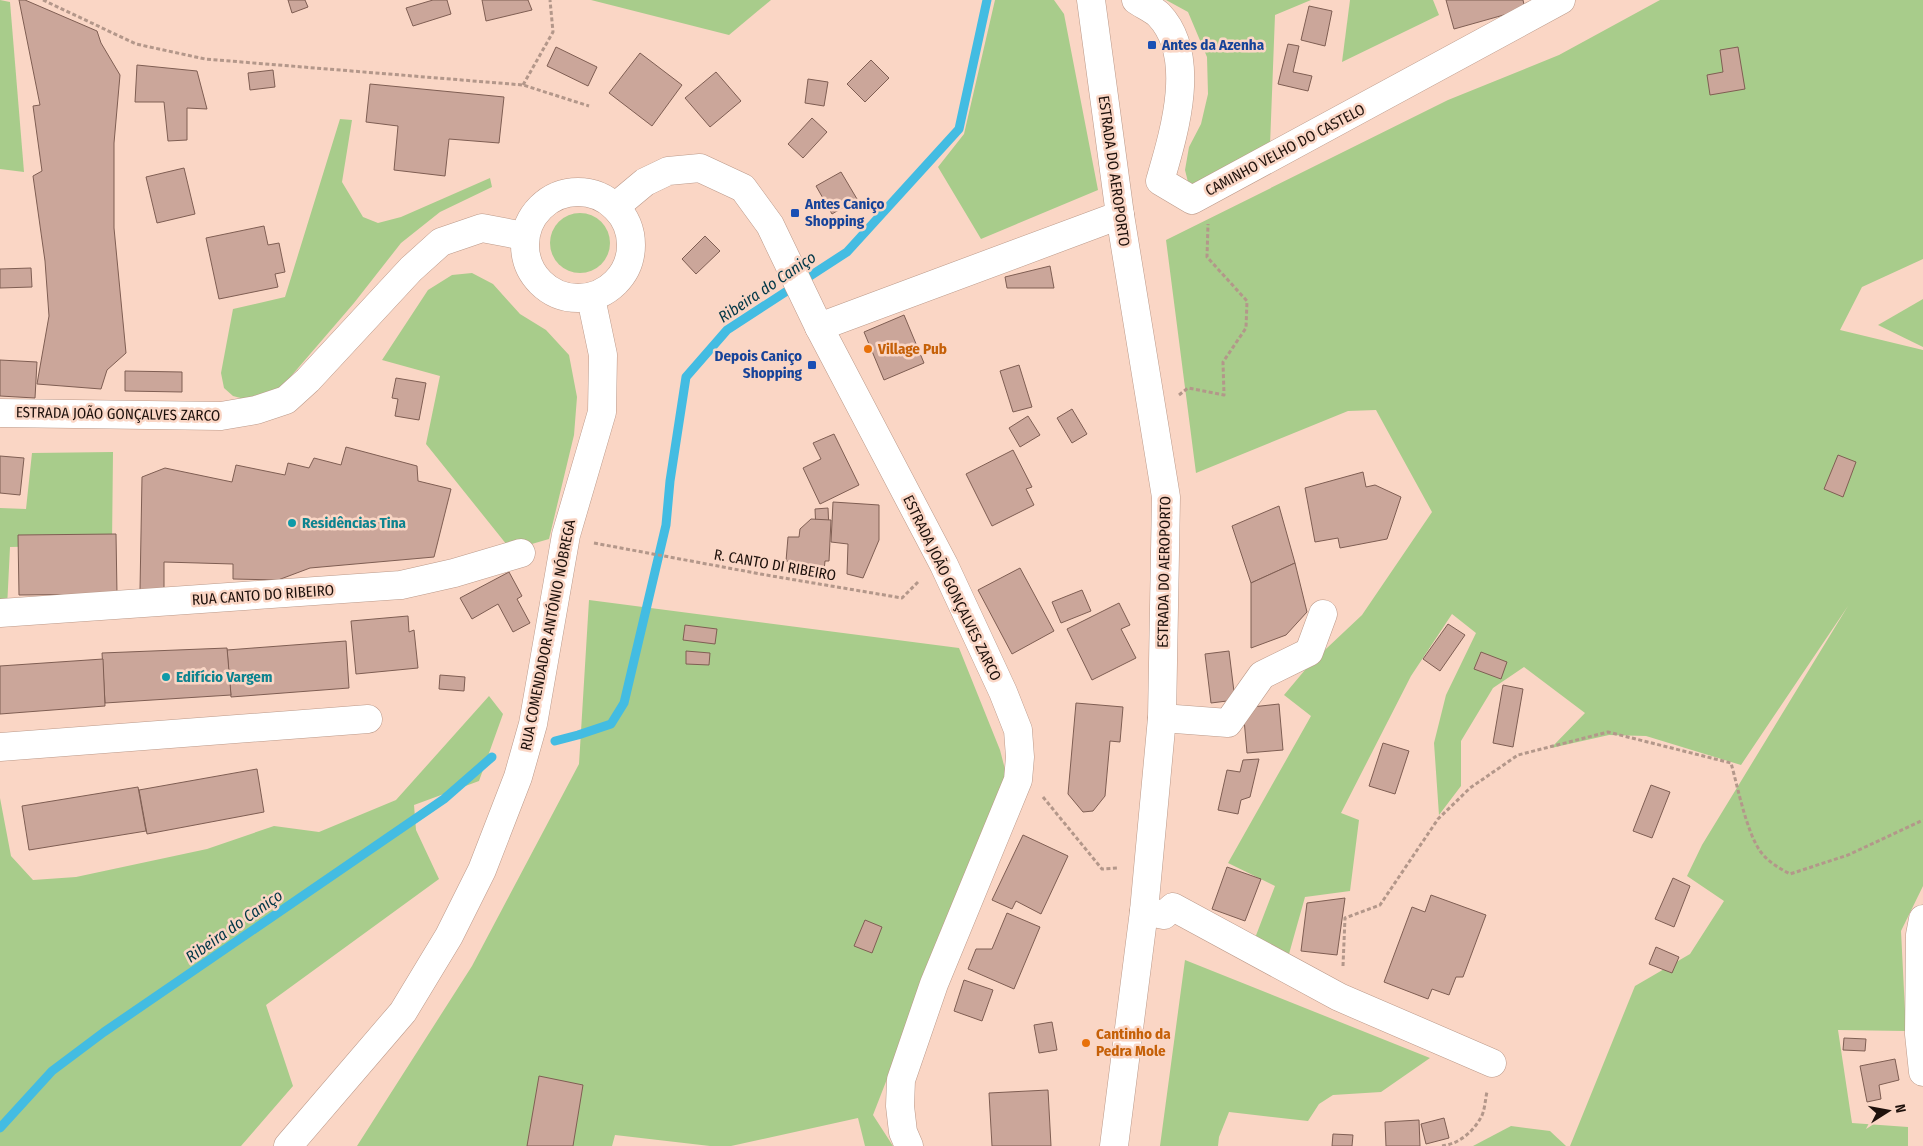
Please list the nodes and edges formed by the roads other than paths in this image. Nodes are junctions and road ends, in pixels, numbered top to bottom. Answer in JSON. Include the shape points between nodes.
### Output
{"nodes":[{"id":1,"x":1091,"y":0,"type":"edge"},
{"id":2,"x":1136,"y":0,"type":"edge"},
{"id":3,"x":1561,"y":0,"type":"edge"},
{"id":4,"x":615,"y":207,"type":"junction"},
{"id":5,"x":1120,"y":216,"type":"junction"},
{"id":6,"x":524,"y":236,"type":"junction"},
{"id":7,"x":591,"y":298,"type":"junction"},
{"id":8,"x":819,"y":327,"type":"junction"},
{"id":9,"x":0,"y":413,"type":"edge"},
{"id":10,"x":521,"y":553,"type":"dead end"},
{"id":11,"x":0,"y":613,"type":"edge"},
{"id":12,"x":1323,"y":614,"type":"dead end"},
{"id":13,"x":1162,"y":718,"type":"junction"},
{"id":14,"x":368,"y":719,"type":"dead end"},
{"id":15,"x":0,"y":747,"type":"edge"},
{"id":16,"x":1144,"y":911,"type":"junction"},
{"id":17,"x":1923,"y":919,"type":"edge"},
{"id":18,"x":1492,"y":1063,"type":"road end"},
{"id":19,"x":1923,"y":1072,"type":"edge"},
{"id":20,"x":288,"y":1146,"type":"edge"},
{"id":21,"x":909,"y":1146,"type":"edge"},
{"id":22,"x":1114,"y":1146,"type":"edge"}],
"edges":[{"from":1,"to":5,"type":"street","name":"ESTRADA DO AEROPORTO"},
{"from":2,"to":3,"type":"street","name":"CAMINHO VELHO DO CASTELO","via":[[1158,15],[1175,40],[1180,78],[1173,135],[1160,181],[1192,200]]},
{"from":4,"to":6,"type":"street","via":[[598,196],[579,191],[559,195],[541,205]]},
{"from":4,"to":7,"type":"street","via":[[627,226],[631,248],[625,270],[611,288]]},
{"from":4,"to":8,"type":"street","name":"ESTRADA JOÃO GONÇALVES ZARCO","via":[[645,182],[668,171],[700,168],[743,188],[770,225]]},
{"from":5,"to":8,"type":"street"},
{"from":5,"to":13,"type":"street","name":"ESTRADA DO AEROPORTO","via":[[1166,497]]},
{"from":6,"to":7,"type":"street","via":[[527,261],[537,279],[552,292],[571,298]]},
{"from":6,"to":9,"type":"street","name":"ESTRADA JOÃO GONÇALVES ZARCO","via":[[482,228],[441,242],[411,269],[286,400],[256,410],[221,416]]},
{"from":7,"to":20,"type":"street","name":"RUA COMENDADOR ANTÓNIO NÓBREGA","via":[[603,356],[602,412],[579,539],[518,777],[482,870],[449,936],[403,1012]]},
{"from":8,"to":21,"type":"street","name":"ESTRADA JOÃO GONÇALVES ZARCO","via":[[944,565],[1018,730],[1018,780],[934,984],[901,1080],[903,1132]]},
{"from":10,"to":11,"type":"street","name":"RUA CANTO DO RIBEIRO","via":[[401,585]]},
{"from":12,"to":13,"type":"street","via":[[1309,652],[1262,675],[1228,723]]},
{"from":13,"to":16,"type":"street","name":"ESTRADA DO AEROPORTO"},
{"from":14,"to":15,"type":"street"},
{"from":16,"to":18,"type":"street","via":[[1164,915],[1173,907],[1339,997]]},
{"from":16,"to":22,"type":"street","name":"ESTRADA DO AEROPORTO"},
{"from":17,"to":19,"type":"street","via":[[1919,1024]]}]}
